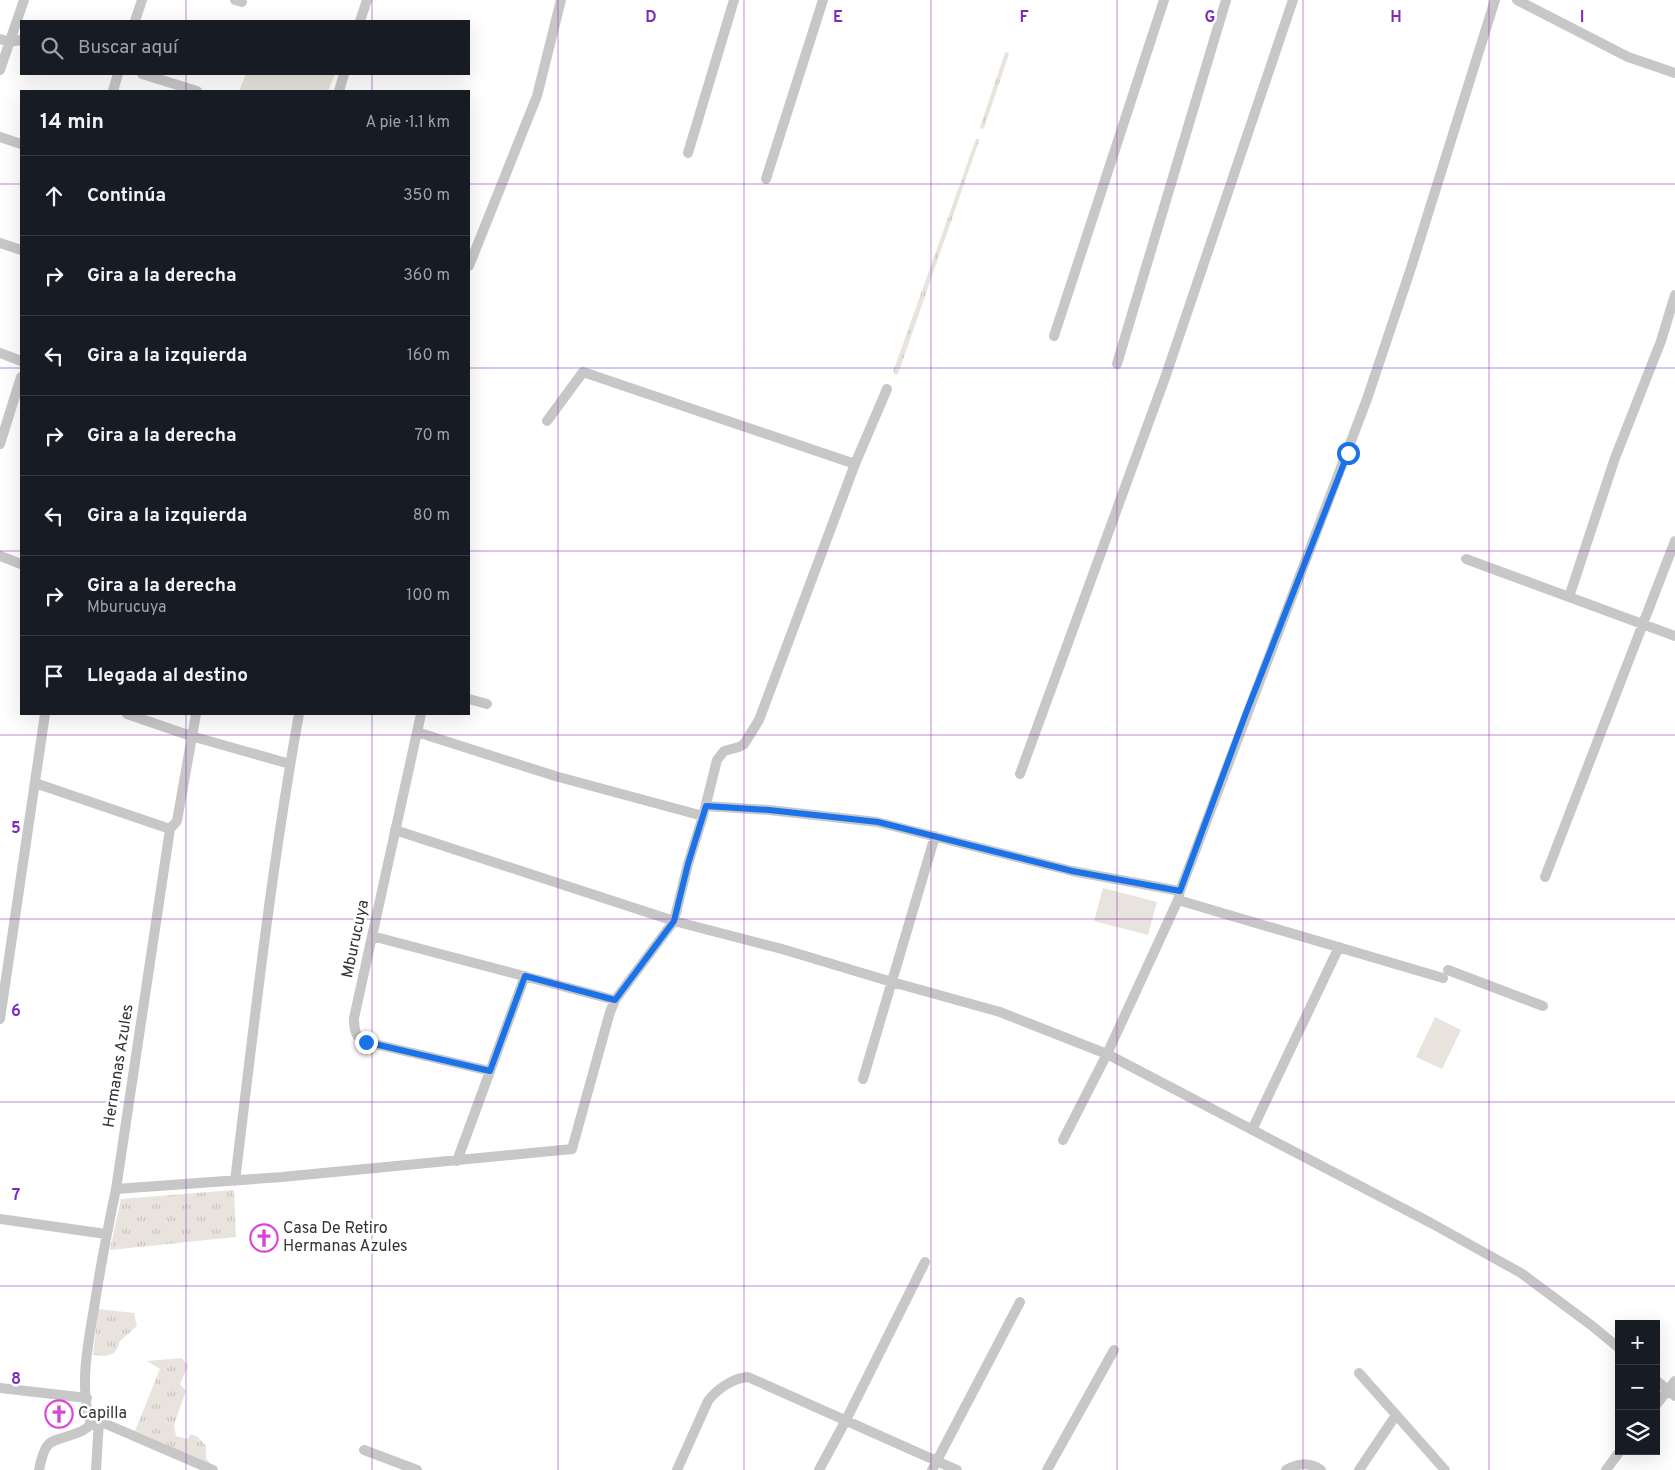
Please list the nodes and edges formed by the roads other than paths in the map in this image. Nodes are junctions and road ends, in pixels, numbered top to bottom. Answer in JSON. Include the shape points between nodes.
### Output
{"nodes":[{"id":1,"x":24,"y":0,"type":"edge"},
{"id":2,"x":142,"y":0,"type":"edge"},
{"id":3,"x":367,"y":0,"type":"edge"},
{"id":4,"x":561,"y":0,"type":"edge"},
{"id":5,"x":734,"y":0,"type":"edge"},
{"id":6,"x":823,"y":0,"type":"edge"},
{"id":7,"x":1164,"y":0,"type":"edge"},
{"id":8,"x":1226,"y":0,"type":"edge"},
{"id":9,"x":1293,"y":0,"type":"edge"},
{"id":10,"x":1495,"y":0,"type":"edge"},
{"id":11,"x":1517,"y":0,"type":"edge"},
{"id":12,"x":135,"y":20,"type":"edge"},
{"id":13,"x":360,"y":20,"type":"edge"},
{"id":14,"x":5,"y":40,"type":"edge"},
{"id":15,"x":20,"y":40,"type":"edge"},
{"id":16,"x":0,"y":70,"type":"edge"},
{"id":17,"x":1675,"y":73,"type":"edge"},
{"id":18,"x":118,"y":75,"type":"edge"},
{"id":19,"x":145,"y":75,"type":"edge"},
{"id":20,"x":344,"y":75,"type":"edge"},
{"id":21,"x":113,"y":90,"type":"edge"},
{"id":22,"x":194,"y":90,"type":"edge"},
{"id":23,"x":339,"y":90,"type":"edge"},
{"id":24,"x":0,"y":137,"type":"edge"},
{"id":25,"x":20,"y":144,"type":"edge"},
{"id":26,"x":688,"y":153,"type":"dead end"},
{"id":27,"x":766,"y":179,"type":"dead end"},
{"id":28,"x":0,"y":243,"type":"edge"},
{"id":29,"x":20,"y":250,"type":"edge"},
{"id":30,"x":470,"y":264,"type":"edge"},
{"id":31,"x":1675,"y":296,"type":"edge"},
{"id":32,"x":1054,"y":336,"type":"dead end"},
{"id":33,"x":0,"y":353,"type":"edge"},
{"id":34,"x":20,"y":361,"type":"edge"},
{"id":35,"x":1117,"y":364,"type":"dead end"},
{"id":36,"x":20,"y":380,"type":"edge"},
{"id":37,"x":886,"y":389,"type":"dead end"},
{"id":38,"x":547,"y":421,"type":"dead end"},
{"id":39,"x":0,"y":444,"type":"edge"},
{"id":40,"x":855,"y":464,"type":"junction"},
{"id":41,"x":1675,"y":541,"type":"edge"},
{"id":42,"x":0,"y":556,"type":"edge"},
{"id":43,"x":1466,"y":558,"type":"dead end"},
{"id":44,"x":20,"y":564,"type":"edge"},
{"id":45,"x":1568,"y":596,"type":"junction"},
{"id":46,"x":1642,"y":624,"type":"junction"},
{"id":47,"x":1675,"y":636,"type":"edge"},
{"id":48,"x":470,"y":699,"type":"edge"},
{"id":49,"x":487,"y":704,"type":"dead end"},
{"id":50,"x":45,"y":715,"type":"edge"},
{"id":51,"x":130,"y":715,"type":"edge"},
{"id":52,"x":196,"y":715,"type":"edge"},
{"id":53,"x":299,"y":715,"type":"edge"},
{"id":54,"x":421,"y":715,"type":"edge"},
{"id":55,"x":417,"y":732,"type":"junction"},
{"id":56,"x":191,"y":736,"type":"junction"},
{"id":57,"x":290,"y":764,"type":"junction"},
{"id":58,"x":1020,"y":774,"type":"dead end"},
{"id":59,"x":35,"y":783,"type":"junction"},
{"id":60,"x":704,"y":811,"type":"junction"},
{"id":61,"x":170,"y":829,"type":"junction"},
{"id":62,"x":395,"y":830,"type":"junction"},
{"id":63,"x":935,"y":836,"type":"junction"},
{"id":64,"x":1545,"y":877,"type":"dead end"},
{"id":65,"x":1179,"y":895,"type":"junction"},
{"id":66,"x":674,"y":921,"type":"junction"},
{"id":67,"x":372,"y":936,"type":"junction"},
{"id":68,"x":1339,"y":947,"type":"junction"},
{"id":69,"x":525,"y":976,"type":"junction"},
{"id":70,"x":892,"y":982,"type":"junction"},
{"id":71,"x":615,"y":1000,"type":"junction"},
{"id":72,"x":1543,"y":1006,"type":"dead end"},
{"id":73,"x":0,"y":1019,"type":"edge"},
{"id":74,"x":1107,"y":1054,"type":"junction"},
{"id":75,"x":490,"y":1071,"type":"junction"},
{"id":76,"x":863,"y":1079,"type":"dead end"},
{"id":77,"x":1252,"y":1130,"type":"junction"},
{"id":78,"x":1063,"y":1140,"type":"dead end"},
{"id":79,"x":457,"y":1161,"type":"junction"},
{"id":80,"x":235,"y":1181,"type":"junction"},
{"id":81,"x":116,"y":1189,"type":"junction"},
{"id":82,"x":0,"y":1219,"type":"edge"},
{"id":83,"x":106,"y":1234,"type":"junction"},
{"id":84,"x":925,"y":1262,"type":"dead end"},
{"id":85,"x":1020,"y":1302,"type":"dead end"},
{"id":86,"x":1615,"y":1345,"type":"edge"},
{"id":87,"x":1114,"y":1350,"type":"dead end"},
{"id":88,"x":1359,"y":1373,"type":"dead end"},
{"id":89,"x":1675,"y":1381,"type":"edge"},
{"id":90,"x":1660,"y":1383,"type":"edge"},
{"id":91,"x":0,"y":1388,"type":"edge"},
{"id":92,"x":1671,"y":1393,"type":"edge"},
{"id":93,"x":87,"y":1398,"type":"junction"},
{"id":94,"x":1660,"y":1402,"type":"edge"},
{"id":95,"x":1396,"y":1415,"type":"junction"},
{"id":96,"x":846,"y":1420,"type":"junction"},
{"id":97,"x":95,"y":1422,"type":"junction"},
{"id":98,"x":364,"y":1450,"type":"dead end"},
{"id":99,"x":1617,"y":1455,"type":"edge"},
{"id":100,"x":934,"y":1466,"type":"edge"},
{"id":101,"x":39,"y":1470,"type":"edge"},
{"id":102,"x":96,"y":1470,"type":"edge"},
{"id":103,"x":213,"y":1470,"type":"edge"},
{"id":104,"x":417,"y":1470,"type":"edge"},
{"id":105,"x":677,"y":1470,"type":"edge"},
{"id":106,"x":819,"y":1470,"type":"edge"},
{"id":107,"x":957,"y":1470,"type":"edge"},
{"id":108,"x":1047,"y":1470,"type":"edge"},
{"id":109,"x":1286,"y":1470,"type":"edge"},
{"id":110,"x":1321,"y":1470,"type":"edge"},
{"id":111,"x":1359,"y":1470,"type":"edge"},
{"id":112,"x":1445,"y":1470,"type":"edge"},
{"id":113,"x":1606,"y":1470,"type":"edge"}],
"edges":[{"from":1,"to":14,"type":"street"},
{"from":2,"to":12,"type":"street"},
{"from":3,"to":13,"type":"street"},
{"from":4,"to":30,"type":"street","via":[[537,96]]},
{"from":5,"to":26,"type":"street"},
{"from":6,"to":27,"type":"street"},
{"from":7,"to":32,"type":"street"},
{"from":8,"to":35,"type":"street"},
{"from":9,"to":58,"type":"street","via":[[1166,375]]},
{"from":10,"to":65,"type":"street","via":[[1367,399]]},
{"from":11,"to":17,"type":"street","via":[[1628,56]]},
{"from":14,"to":15,"type":"street"},
{"from":14,"to":16,"type":"street"},
{"from":18,"to":21,"type":"street"},
{"from":19,"to":22,"type":"street"},
{"from":20,"to":23,"type":"street"},
{"from":24,"to":25,"type":"street"},
{"from":28,"to":29,"type":"street"},
{"from":31,"to":45,"type":"street"},
{"from":33,"to":34,"type":"street"},
{"from":36,"to":39,"type":"street"},
{"from":37,"to":40,"type":"street"},
{"from":38,"to":40,"type":"street","via":[[583,372]]},
{"from":40,"to":60,"type":"street","via":[[759,720],[744,744],[722,752],[717,760]]},
{"from":41,"to":46,"type":"street"},
{"from":42,"to":44,"type":"street"},
{"from":43,"to":45,"type":"street"},
{"from":45,"to":46,"type":"street"},
{"from":46,"to":47,"type":"street"},
{"from":46,"to":64,"type":"street"},
{"from":48,"to":49,"type":"street"},
{"from":50,"to":59,"type":"street"},
{"from":51,"to":56,"type":"street"},
{"from":52,"to":56,"type":"street","name":"Hermanas Azules"},
{"from":53,"to":57,"type":"street"},
{"from":54,"to":55,"type":"street","name":"Mburucuya"},
{"from":55,"to":60,"type":"street","via":[[555,776]]},
{"from":55,"to":62,"type":"street","name":"Mburucuya"},
{"from":56,"to":57,"type":"street"},
{"from":56,"to":61,"type":"street","name":"Hermanas Azules","via":[[176,821]]},
{"from":57,"to":80,"type":"street"},
{"from":59,"to":61,"type":"street"},
{"from":59,"to":73,"type":"street"},
{"from":60,"to":63,"type":"street","via":[[769,810],[878,822]]},
{"from":60,"to":66,"type":"street"},
{"from":61,"to":81,"type":"street","name":"Hermanas Azules"},
{"from":62,"to":66,"type":"street"},
{"from":62,"to":67,"type":"street","name":"Mburucuya"},
{"from":63,"to":65,"type":"street"},
{"from":63,"to":70,"type":"street"},
{"from":65,"to":68,"type":"street"},
{"from":65,"to":74,"type":"street"},
{"from":66,"to":70,"type":"street"},
{"from":66,"to":71,"type":"street"},
{"from":67,"to":69,"type":"street"},
{"from":67,"to":75,"type":"street","name":"Mburucuya","via":[[354,1018],[357,1037],[366,1042]]},
{"from":68,"to":72,"type":"street","via":[[1446,974]]},
{"from":68,"to":77,"type":"street"},
{"from":69,"to":71,"type":"street"},
{"from":69,"to":75,"type":"street"},
{"from":70,"to":74,"type":"street","via":[[1000,1012]]},
{"from":70,"to":76,"type":"street"},
{"from":71,"to":79,"type":"street","via":[[572,1149]]},
{"from":74,"to":77,"type":"street"},
{"from":74,"to":78,"type":"street"},
{"from":75,"to":79,"type":"street"},
{"from":77,"to":86,"type":"street","via":[[1521,1274]]},
{"from":79,"to":80,"type":"street"},
{"from":80,"to":81,"type":"street"},
{"from":81,"to":83,"type":"street","name":"Hermanas Azules"},
{"from":82,"to":83,"type":"street"},
{"from":83,"to":93,"type":"street","name":"Hermanas Azules","via":[[88,1345]]},
{"from":84,"to":96,"type":"street"},
{"from":85,"to":100,"type":"street"},
{"from":87,"to":108,"type":"street"},
{"from":88,"to":95,"type":"street"},
{"from":89,"to":92,"type":"street"},
{"from":90,"to":92,"type":"street"},
{"from":91,"to":93,"type":"street"},
{"from":92,"to":94,"type":"street"},
{"from":93,"to":97,"type":"street","name":"Hermanas Azules","via":[[88,1414]]},
{"from":95,"to":111,"type":"street"},
{"from":95,"to":112,"type":"street"},
{"from":96,"to":100,"type":"street"},
{"from":96,"to":105,"type":"street","via":[[753,1378],[741,1378],[719,1390],[708,1401]]},
{"from":96,"to":106,"type":"street"},
{"from":97,"to":101,"type":"street","via":[[46,1446]]},
{"from":97,"to":102,"type":"street","name":"Hermanas Azules"},
{"from":97,"to":103,"type":"street"},
{"from":98,"to":104,"type":"street"},
{"from":99,"to":113,"type":"street"},
{"from":100,"to":107,"type":"street"},
{"from":109,"to":110,"type":"street","via":[[1301,1464]]}]}
